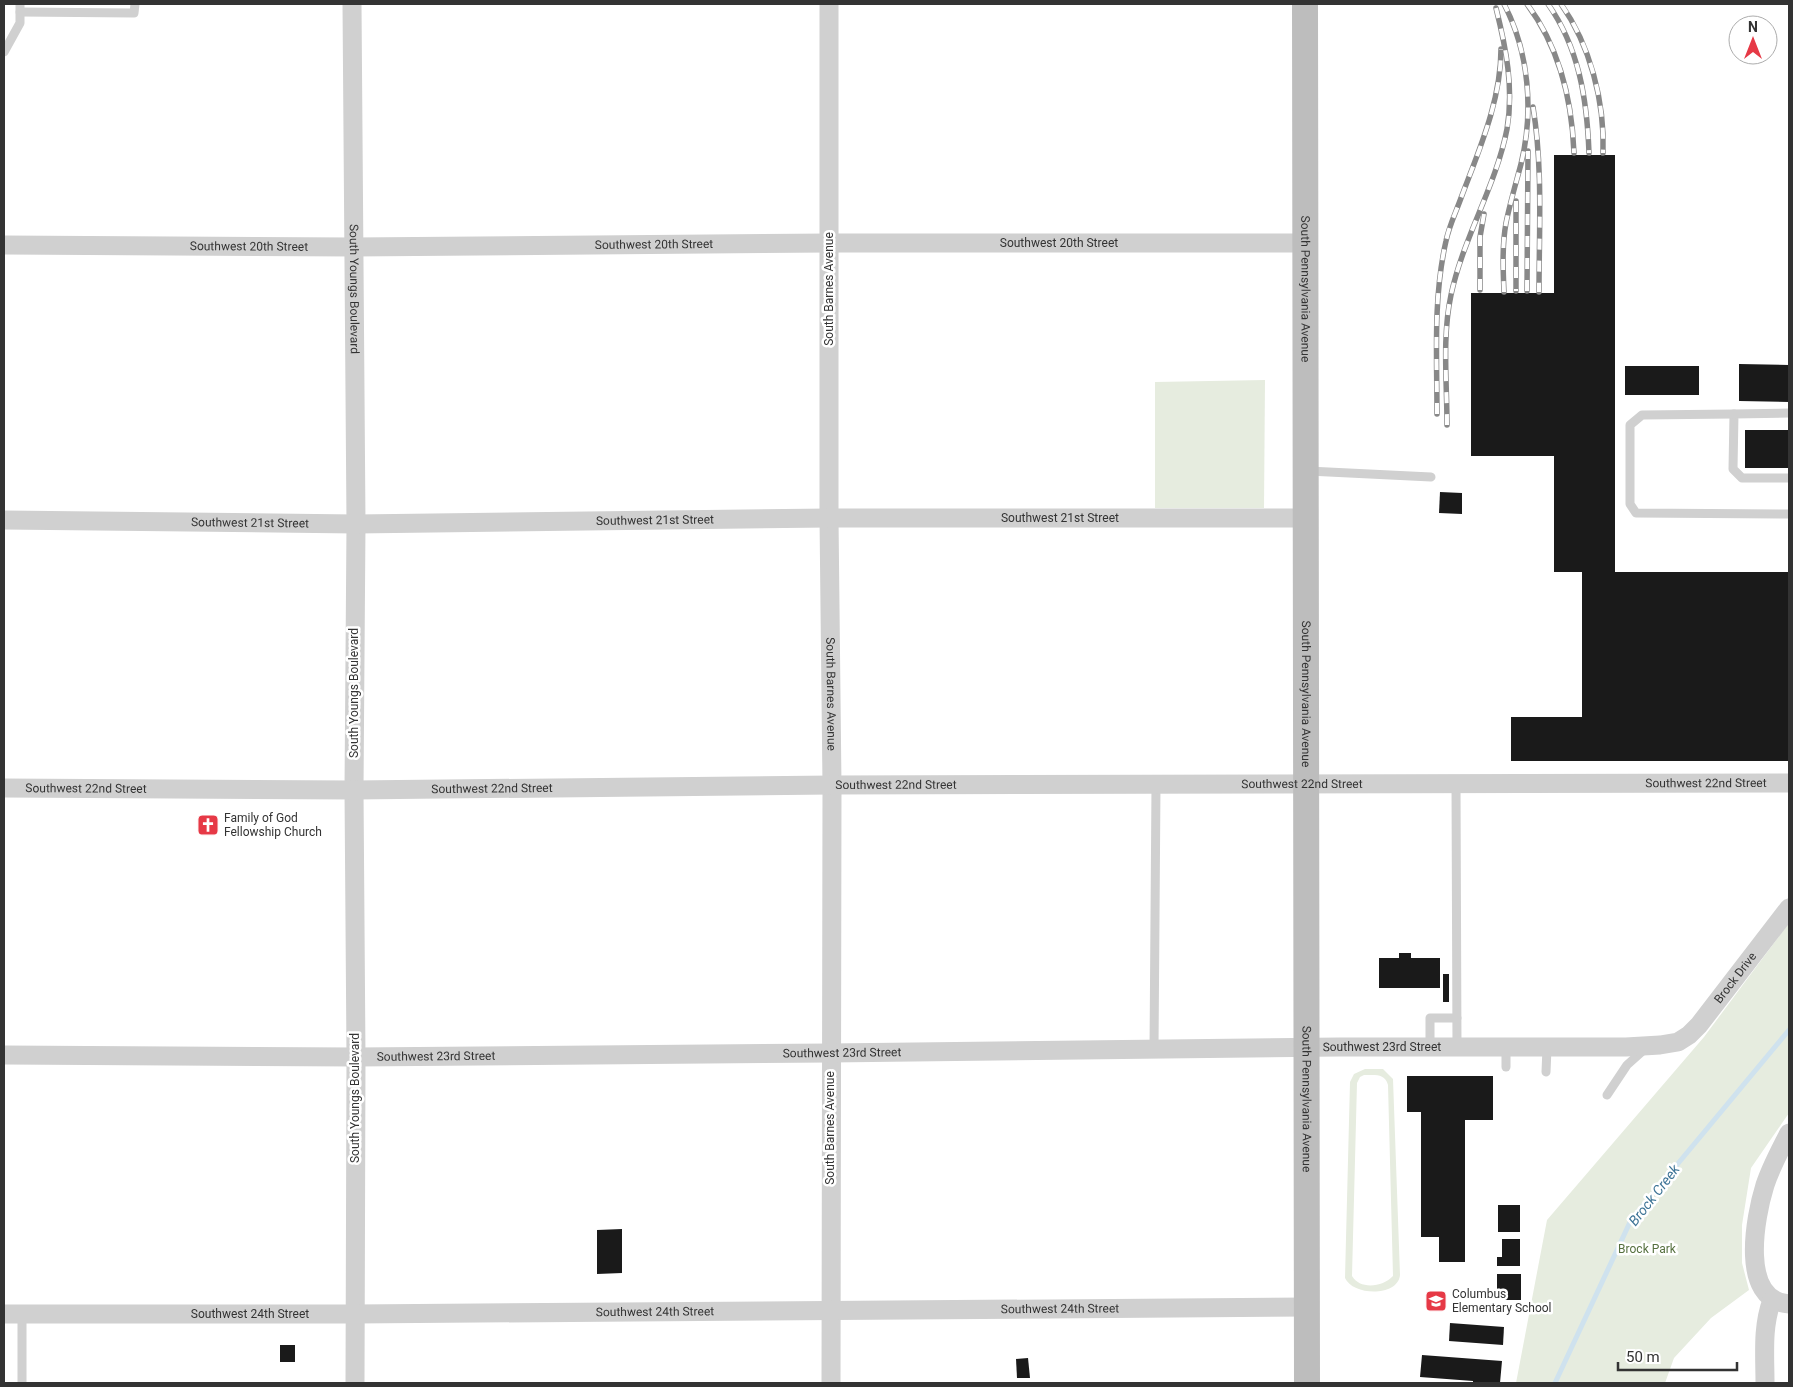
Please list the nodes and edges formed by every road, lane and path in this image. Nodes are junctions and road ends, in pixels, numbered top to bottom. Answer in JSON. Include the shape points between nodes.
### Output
{"nodes":[{"id":1,"x":135,"y":4,"type":"edge"},
{"id":2,"x":352,"y":4,"type":"edge"},
{"id":3,"x":828,"y":4,"type":"edge"},
{"id":4,"x":1305,"y":4,"type":"edge"},
{"id":5,"x":20,"y":8,"type":"edge"},
{"id":6,"x":4,"y":52,"type":"edge"},
{"id":7,"x":830,"y":243,"type":"junction"},
{"id":8,"x":1305,"y":243,"type":"junction"},
{"id":9,"x":4,"y":245,"type":"edge"},
{"id":10,"x":353,"y":247,"type":"junction"},
{"id":11,"x":1789,"y":413,"type":"edge"},
{"id":12,"x":1734,"y":414,"type":"junction"},
{"id":13,"x":1306,"y":471,"type":"junction"},
{"id":14,"x":1432,"y":477,"type":"dead end"},
{"id":15,"x":1789,"y":478,"type":"edge"},
{"id":16,"x":1789,"y":514,"type":"edge"},
{"id":17,"x":829,"y":518,"type":"junction"},
{"id":18,"x":1306,"y":518,"type":"junction"},
{"id":19,"x":4,"y":520,"type":"edge"},
{"id":20,"x":356,"y":524,"type":"junction"},
{"id":21,"x":1789,"y":783,"type":"edge"},
{"id":22,"x":1306,"y":784,"type":"junction"},
{"id":23,"x":1456,"y":784,"type":"junction"},
{"id":24,"x":1156,"y":785,"type":"junction"},
{"id":25,"x":832,"y":786,"type":"junction"},
{"id":26,"x":4,"y":788,"type":"edge"},
{"id":27,"x":354,"y":790,"type":"junction"},
{"id":28,"x":1789,"y":908,"type":"edge"},
{"id":29,"x":1457,"y":1018,"type":"junction"},
{"id":30,"x":1678,"y":1042,"type":"joint"},
{"id":31,"x":1648,"y":1046,"type":"junction"},
{"id":32,"x":1306,"y":1048,"type":"junction"},
{"id":33,"x":1430,"y":1048,"type":"junction"},
{"id":34,"x":1457,"y":1048,"type":"junction"},
{"id":35,"x":1506,"y":1048,"type":"junction"},
{"id":36,"x":1547,"y":1048,"type":"junction"},
{"id":37,"x":1154,"y":1049,"type":"junction"},
{"id":38,"x":830,"y":1053,"type":"junction"},
{"id":39,"x":4,"y":1054,"type":"edge"},
{"id":40,"x":356,"y":1056,"type":"junction"},
{"id":41,"x":1506,"y":1067,"type":"dead end"},
{"id":42,"x":1546,"y":1072,"type":"dead end"},
{"id":43,"x":1607,"y":1095,"type":"dead end"},
{"id":44,"x":1789,"y":1133,"type":"edge"},
{"id":45,"x":1781,"y":1302,"type":"edge"},
{"id":46,"x":1307,"y":1307,"type":"junction"},
{"id":47,"x":830,"y":1311,"type":"junction"},
{"id":48,"x":13,"y":1314,"type":"edge"},
{"id":49,"x":354,"y":1314,"type":"junction"},
{"id":50,"x":22,"y":1383,"type":"edge"},
{"id":51,"x":355,"y":1383,"type":"edge"},
{"id":52,"x":830,"y":1383,"type":"edge"},
{"id":53,"x":1307,"y":1383,"type":"edge"},
{"id":54,"x":1765,"y":1383,"type":"edge"}],
"edges":[{"from":1,"to":5,"type":"lane","via":[[134,13]]},
{"from":2,"to":10,"type":"street","name":"South Youngs Boulevard"},
{"from":3,"to":7,"type":"street","name":"South Barnes Avenue"},
{"from":4,"to":8,"type":"main road","name":"South Pennsylvania Avenue"},
{"from":5,"to":6,"type":"lane","via":[[20,23]]},
{"from":7,"to":8,"type":"street","name":"Southwest 20th Street"},
{"from":7,"to":10,"type":"street","name":"Southwest 20th Street"},
{"from":7,"to":17,"type":"street","name":"South Barnes Avenue"},
{"from":8,"to":13,"type":"main road","name":"South Pennsylvania Avenue"},
{"from":9,"to":10,"type":"street","name":"Southwest 20th Street"},
{"from":10,"to":20,"type":"street","name":"South Youngs Boulevard"},
{"from":11,"to":12,"type":"lane"},
{"from":12,"to":15,"type":"lane","via":[[1733,468],[1742,478]]},
{"from":12,"to":16,"type":"lane","via":[[1642,415],[1630,425],[1630,504],[1636,513]]},
{"from":13,"to":14,"type":"lane"},
{"from":13,"to":18,"type":"main road","name":"South Pennsylvania Avenue"},
{"from":17,"to":18,"type":"street","name":"Southwest 21st Street"},
{"from":17,"to":20,"type":"street","name":"Southwest 21st Street"},
{"from":17,"to":25,"type":"street","name":"South Barnes Avenue"},
{"from":18,"to":22,"type":"main road","name":"South Pennsylvania Avenue"},
{"from":19,"to":20,"type":"street","name":"Southwest 21st Street"},
{"from":20,"to":27,"type":"street","name":"South Youngs Boulevard"},
{"from":21,"to":23,"type":"street","name":"Southwest 22nd Street"},
{"from":22,"to":23,"type":"street","name":"Southwest 22nd Street"},
{"from":22,"to":24,"type":"street","name":"Southwest 22nd Street"},
{"from":22,"to":32,"type":"main road","name":"South Pennsylvania Avenue"},
{"from":23,"to":29,"type":"lane","via":[[1453,828],[1461,859]]},
{"from":24,"to":25,"type":"street","name":"Southwest 22nd Street"},
{"from":24,"to":37,"type":"lane"},
{"from":25,"to":27,"type":"street","name":"Southwest 22nd Street"},
{"from":25,"to":38,"type":"street","name":"South Barnes Avenue"},
{"from":26,"to":27,"type":"street","name":"Southwest 22nd Street"},
{"from":27,"to":40,"type":"street","name":"South Youngs Boulevard"},
{"from":28,"to":30,"type":"street","name":"Brock Drive","via":[[1699,1025]]},
{"from":29,"to":33,"type":"lane","via":[[1430,1018]]},
{"from":29,"to":34,"type":"lane"},
{"from":30,"to":31,"type":"street","name":"Southwest 23rd Street"},
{"from":31,"to":36,"type":"street","name":"Southwest 23rd Street"},
{"from":31,"to":43,"type":"lane","via":[[1628,1066]]},
{"from":32,"to":33,"type":"street","name":"Southwest 23rd Street"},
{"from":32,"to":37,"type":"street","name":"Southwest 23rd Street"},
{"from":32,"to":46,"type":"main road","name":"South Pennsylvania Avenue"},
{"from":33,"to":34,"type":"street","name":"Southwest 23rd Street"},
{"from":34,"to":35,"type":"street","name":"Southwest 23rd Street"},
{"from":35,"to":36,"type":"street","name":"Southwest 23rd Street"},
{"from":35,"to":41,"type":"lane"},
{"from":36,"to":42,"type":"lane"},
{"from":37,"to":38,"type":"street","name":"Southwest 23rd Street"},
{"from":38,"to":40,"type":"street","name":"Southwest 23rd Street"},
{"from":38,"to":47,"type":"street","name":"South Barnes Avenue"},
{"from":39,"to":40,"type":"street","name":"Southwest 23rd Street"},
{"from":40,"to":49,"type":"street","name":"South Youngs Boulevard"},
{"from":44,"to":45,"type":"street","via":[[1761,1198],[1754,1251],[1761,1287]]},
{"from":45,"to":54,"type":"street","via":[[1766,1321]]},
{"from":46,"to":47,"type":"street","name":"Southwest 24th Street"},
{"from":46,"to":53,"type":"main road","name":"South Pennsylvania Avenue"},
{"from":47,"to":49,"type":"street","name":"Southwest 24th Street"},
{"from":47,"to":52,"type":"street","name":"South Barnes Avenue"},
{"from":48,"to":49,"type":"street","name":"Southwest 24th Street"},
{"from":48,"to":50,"type":"lane"},
{"from":49,"to":51,"type":"street","name":"South Youngs Boulevard"}]}
